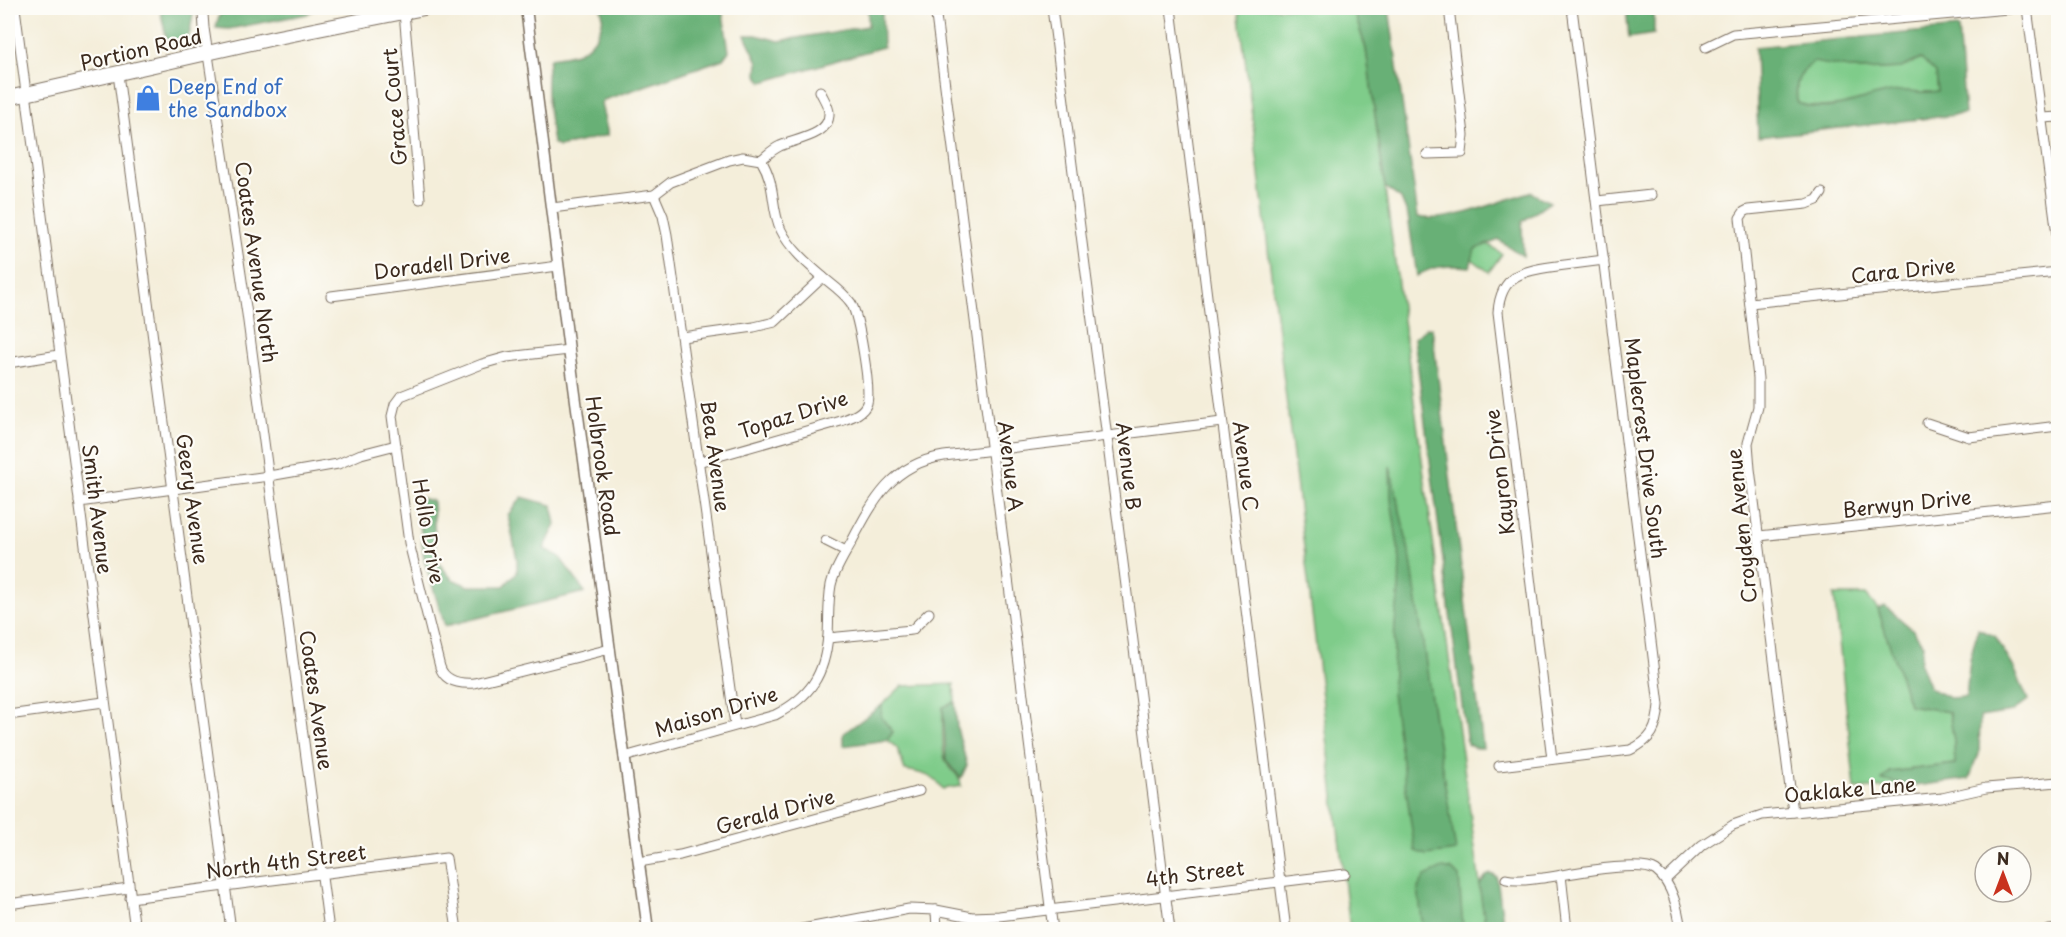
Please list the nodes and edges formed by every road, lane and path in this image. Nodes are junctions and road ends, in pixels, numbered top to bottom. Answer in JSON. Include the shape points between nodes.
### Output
{"nodes":[{"id":1,"x":15,"y":8,"type":"edge"},
{"id":2,"x":207,"y":8,"type":"edge"},
{"id":3,"x":424,"y":8,"type":"edge"},
{"id":4,"x":526,"y":8,"type":"edge"},
{"id":5,"x":935,"y":8,"type":"edge"},
{"id":6,"x":1052,"y":8,"type":"edge"},
{"id":7,"x":1172,"y":8,"type":"edge"},
{"id":8,"x":1449,"y":8,"type":"edge"},
{"id":9,"x":1572,"y":8,"type":"edge"},
{"id":10,"x":2019,"y":8,"type":"edge"},
{"id":11,"x":2027,"y":8,"type":"edge"},
{"id":12,"x":404,"y":12,"type":"junction"},
{"id":13,"x":1706,"y":47,"type":"dead end"},
{"id":14,"x":208,"y":54,"type":"junction"},
{"id":15,"x":118,"y":74,"type":"junction"},
{"id":16,"x":820,"y":91,"type":"dead end"},
{"id":17,"x":27,"y":93,"type":"junction"},
{"id":18,"x":8,"y":98,"type":"edge"},
{"id":19,"x":2058,"y":117,"type":"edge"},
{"id":20,"x":2043,"y":118,"type":"junction"},
{"id":21,"x":1427,"y":154,"type":"dead end"},
{"id":22,"x":761,"y":160,"type":"junction"},
{"id":23,"x":1822,"y":193,"type":"dead end"},
{"id":24,"x":654,"y":195,"type":"junction"},
{"id":25,"x":1651,"y":195,"type":"dead end"},
{"id":26,"x":420,"y":199,"type":"dead end"},
{"id":27,"x":1597,"y":201,"type":"junction"},
{"id":28,"x":552,"y":208,"type":"junction"},
{"id":29,"x":2058,"y":242,"type":"edge"},
{"id":30,"x":1604,"y":260,"type":"junction"},
{"id":31,"x":558,"y":267,"type":"junction"},
{"id":32,"x":2058,"y":272,"type":"edge"},
{"id":33,"x":823,"y":277,"type":"junction"},
{"id":34,"x":331,"y":296,"type":"dead end"},
{"id":35,"x":1750,"y":303,"type":"junction"},
{"id":36,"x":682,"y":337,"type":"junction"},
{"id":37,"x":569,"y":350,"type":"junction"},
{"id":38,"x":59,"y":355,"type":"junction"},
{"id":39,"x":8,"y":363,"type":"edge"},
{"id":40,"x":1222,"y":422,"type":"junction"},
{"id":41,"x":1927,"y":423,"type":"dead end"},
{"id":42,"x":2058,"y":426,"type":"edge"},
{"id":43,"x":1107,"y":436,"type":"junction"},
{"id":44,"x":396,"y":445,"type":"junction"},
{"id":45,"x":990,"y":451,"type":"junction"},
{"id":46,"x":698,"y":462,"type":"junction"},
{"id":47,"x":269,"y":476,"type":"junction"},
{"id":48,"x":174,"y":489,"type":"junction"},
{"id":49,"x":79,"y":502,"type":"junction"},
{"id":50,"x":2058,"y":505,"type":"edge"},
{"id":51,"x":1759,"y":536,"type":"junction"},
{"id":52,"x":826,"y":541,"type":"dead end"},
{"id":53,"x":846,"y":551,"type":"junction"},
{"id":54,"x":929,"y":613,"type":"dead end"},
{"id":55,"x":828,"y":638,"type":"junction"},
{"id":56,"x":610,"y":649,"type":"junction"},
{"id":57,"x":104,"y":702,"type":"junction"},
{"id":58,"x":8,"y":714,"type":"edge"},
{"id":59,"x":735,"y":725,"type":"junction"},
{"id":60,"x":624,"y":756,"type":"junction"},
{"id":61,"x":1552,"y":759,"type":"junction"},
{"id":62,"x":1499,"y":766,"type":"dead end"},
{"id":63,"x":2058,"y":782,"type":"edge"},
{"id":64,"x":919,"y":791,"type":"dead end"},
{"id":65,"x":1793,"y":812,"type":"junction"},
{"id":66,"x":639,"y":862,"type":"junction"},
{"id":67,"x":1345,"y":874,"type":"dead end"},
{"id":68,"x":321,"y":875,"type":"junction"},
{"id":69,"x":1561,"y":875,"type":"junction"},
{"id":70,"x":1506,"y":879,"type":"dead end"},
{"id":71,"x":1665,"y":880,"type":"junction"},
{"id":72,"x":1280,"y":881,"type":"junction"},
{"id":73,"x":225,"y":887,"type":"junction"},
{"id":74,"x":130,"y":893,"type":"junction"},
{"id":75,"x":1165,"y":895,"type":"junction"},
{"id":76,"x":8,"y":904,"type":"edge"},
{"id":77,"x":936,"y":910,"type":"junction"},
{"id":78,"x":1051,"y":910,"type":"junction"},
{"id":79,"x":2058,"y":928,"type":"edge"},
{"id":80,"x":135,"y":930,"type":"edge"},
{"id":81,"x":231,"y":930,"type":"edge"},
{"id":82,"x":329,"y":930,"type":"edge"},
{"id":83,"x":458,"y":930,"type":"edge"},
{"id":84,"x":648,"y":930,"type":"edge"},
{"id":85,"x":797,"y":930,"type":"edge"},
{"id":86,"x":937,"y":930,"type":"edge"},
{"id":87,"x":1053,"y":930,"type":"edge"},
{"id":88,"x":1170,"y":930,"type":"edge"},
{"id":89,"x":1286,"y":930,"type":"edge"},
{"id":90,"x":1567,"y":930,"type":"edge"},
{"id":91,"x":1681,"y":930,"type":"edge"},
{"id":92,"x":2049,"y":930,"type":"edge"}],
"edges":[{"from":1,"to":17,"type":"street","name":"Smith Avenue"},
{"from":2,"to":14,"type":"street","name":"Coates Avenue North","via":[[203,14]]},
{"from":3,"to":12,"type":"main road","name":"Portion Road"},
{"from":4,"to":28,"type":"street","name":"Holbrook Road"},
{"from":5,"to":45,"type":"street","name":"Avenue A"},
{"from":6,"to":43,"type":"street","name":"Avenue B"},
{"from":7,"to":40,"type":"street","name":"Avenue C"},
{"from":8,"to":21,"type":"street","via":[[1464,135],[1462,153]]},
{"from":9,"to":27,"type":"street","name":"Maplecrest Drive South"},
{"from":10,"to":13,"type":"street","via":[[1732,34]]},
{"from":11,"to":20,"type":"street"},
{"from":12,"to":14,"type":"main road","name":"Portion Road"},
{"from":12,"to":26,"type":"street","name":"Grace Court"},
{"from":14,"to":15,"type":"main road","name":"Portion Road"},
{"from":14,"to":47,"type":"street","name":"Coates Avenue North"},
{"from":15,"to":17,"type":"main road","name":"Portion Road"},
{"from":15,"to":48,"type":"street","name":"Geery Avenue"},
{"from":16,"to":22,"type":"street","via":[[829,112],[824,127],[779,146]]},
{"from":17,"to":18,"type":"main road","name":"Portion Road"},
{"from":17,"to":38,"type":"street","name":"Smith Avenue"},
{"from":19,"to":20,"type":"street"},
{"from":20,"to":29,"type":"street"},
{"from":22,"to":24,"type":"street","via":[[729,160],[671,182]]},
{"from":22,"to":33,"type":"street","name":"Topaz Drive","via":[[773,188],[781,231]]},
{"from":23,"to":35,"type":"street","name":"Croyden Avenue","via":[[1807,204],[1744,212],[1740,218]]},
{"from":24,"to":28,"type":"street"},
{"from":24,"to":36,"type":"street","name":"Bea Avenue","via":[[667,236]]},
{"from":25,"to":27,"type":"street"},
{"from":27,"to":30,"type":"street","name":"Maplecrest Drive South"},
{"from":28,"to":31,"type":"street","name":"Holbrook Road"},
{"from":30,"to":61,"type":"street","name":"Kayron Drive","via":[[1526,271],[1513,278],[1499,300]]},
{"from":30,"to":61,"type":"street","name":"Maplecrest Drive South","via":[[1659,714],[1651,735],[1630,750]]},
{"from":31,"to":34,"type":"street","name":"Doradell Drive"},
{"from":31,"to":37,"type":"street","name":"Holbrook Road"},
{"from":32,"to":35,"type":"street","name":"Cara Drive"},
{"from":33,"to":36,"type":"street","via":[[775,321]]},
{"from":33,"to":46,"type":"street","name":"Topaz Drive","via":[[844,294],[855,311],[868,394],[863,409],[842,421]]},
{"from":35,"to":51,"type":"street","name":"Croyden Avenue","via":[[1758,407],[1748,443]]},
{"from":36,"to":46,"type":"street","name":"Bea Avenue"},
{"from":37,"to":44,"type":"street","name":"Hollo Drive","via":[[493,360],[401,396],[392,416]]},
{"from":37,"to":56,"type":"street","name":"Holbrook Road"},
{"from":38,"to":39,"type":"street"},
{"from":38,"to":49,"type":"street","name":"Smith Avenue"},
{"from":40,"to":43,"type":"street","name":"Maison Drive"},
{"from":40,"to":72,"type":"street","name":"Avenue C"},
{"from":41,"to":42,"type":"street","via":[[1969,437]]},
{"from":43,"to":45,"type":"street","name":"Maison Drive"},
{"from":43,"to":75,"type":"street","name":"Avenue B"},
{"from":44,"to":47,"type":"street","via":[[338,464]]},
{"from":44,"to":56,"type":"street","name":"Hollo Drive","via":[[409,543],[444,675],[457,683],[474,683]]},
{"from":45,"to":53,"type":"street","name":"Maison Drive","via":[[933,458],[896,477],[873,502]]},
{"from":45,"to":78,"type":"street","name":"Avenue A"},
{"from":46,"to":59,"type":"street","name":"Bea Avenue"},
{"from":47,"to":48,"type":"street"},
{"from":47,"to":68,"type":"street","name":"Coates Avenue"},
{"from":48,"to":49,"type":"street"},
{"from":48,"to":73,"type":"street","name":"Geery Avenue"},
{"from":49,"to":57,"type":"street","name":"Smith Avenue"},
{"from":50,"to":51,"type":"street","name":"Berwyn Drive"},
{"from":51,"to":65,"type":"street","name":"Croyden Avenue"},
{"from":52,"to":53,"type":"street"},
{"from":53,"to":55,"type":"street","name":"Maison Drive","via":[[832,582]]},
{"from":54,"to":55,"type":"street","via":[[912,630]]},
{"from":55,"to":59,"type":"street","name":"Maison Drive","via":[[819,671],[800,700],[775,715]]},
{"from":56,"to":60,"type":"street","name":"Holbrook Road"},
{"from":57,"to":58,"type":"street"},
{"from":57,"to":74,"type":"street","name":"Smith Avenue"},
{"from":59,"to":60,"type":"street","name":"Maison Drive"},
{"from":60,"to":66,"type":"street","name":"Holbrook Road"},
{"from":61,"to":62,"type":"street","name":"Maplecrest Drive South"},
{"from":63,"to":65,"type":"street","name":"Oaklake Lane"},
{"from":64,"to":66,"type":"street","name":"Gerald Drive","via":[[680,855]]},
{"from":65,"to":71,"type":"street","name":"Oaklake Lane","via":[[1762,815],[1732,825],[1702,845]]},
{"from":66,"to":84,"type":"street","name":"Holbrook Road"},
{"from":67,"to":72,"type":"street","name":"4th Street"},
{"from":68,"to":73,"type":"street","name":"North 4th Street"},
{"from":68,"to":82,"type":"street","name":"Coates Avenue"},
{"from":68,"to":83,"type":"street","name":"North 4th Street","via":[[446,858]]},
{"from":69,"to":70,"type":"street"},
{"from":69,"to":71,"type":"street","via":[[1625,866],[1654,870]]},
{"from":69,"to":90,"type":"street"},
{"from":71,"to":91,"type":"street"},
{"from":72,"to":75,"type":"street","name":"4th Street"},
{"from":72,"to":89,"type":"street","name":"Avenue C"},
{"from":73,"to":74,"type":"street","name":"North 4th Street"},
{"from":73,"to":81,"type":"street","name":"Geery Avenue"},
{"from":74,"to":76,"type":"street","name":"North 4th Street"},
{"from":74,"to":80,"type":"street","name":"Smith Avenue"},
{"from":75,"to":78,"type":"street","name":"4th Street"},
{"from":75,"to":88,"type":"street","name":"Avenue B"},
{"from":77,"to":78,"type":"street","name":"4th Street","via":[[972,917]]},
{"from":77,"to":85,"type":"street","name":"4th Street","via":[[900,910]]},
{"from":77,"to":86,"type":"street"},
{"from":78,"to":87,"type":"street","name":"Avenue A"},
{"from":79,"to":92,"type":"street"}]}
